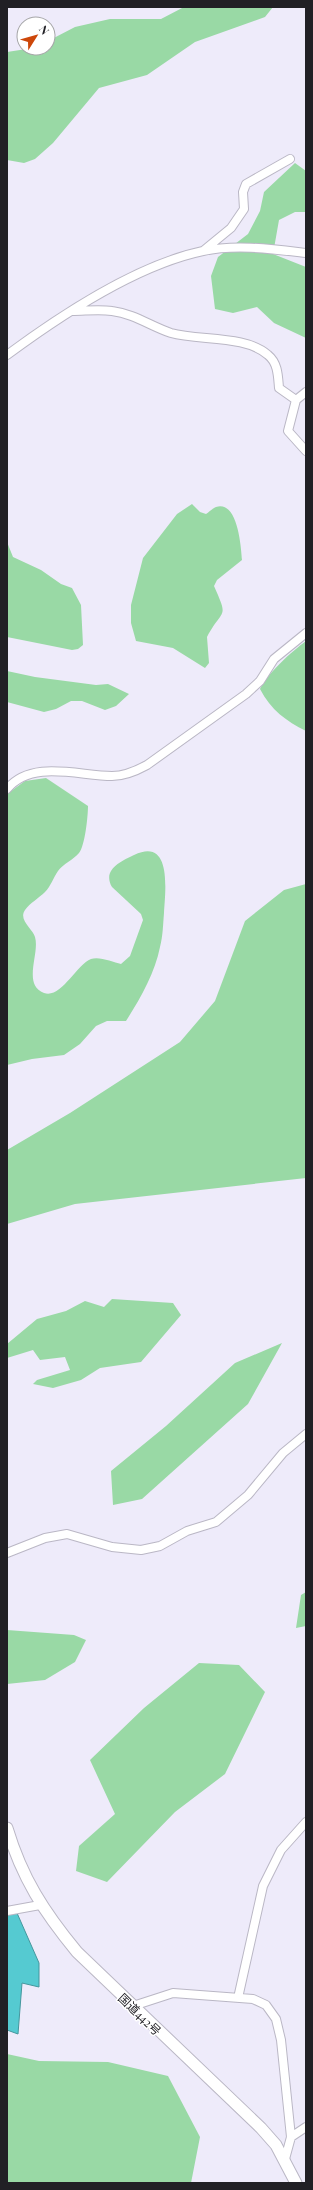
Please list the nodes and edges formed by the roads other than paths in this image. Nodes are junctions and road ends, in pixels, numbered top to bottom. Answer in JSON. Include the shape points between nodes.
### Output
{"nodes":[{"id":1,"x":290,"y":159,"type":"dead end"},
{"id":2,"x":203,"y":251,"type":"junction"},
{"id":3,"x":306,"y":253,"type":"edge"},
{"id":4,"x":72,"y":311,"type":"junction"},
{"id":5,"x":7,"y":355,"type":"edge"},
{"id":6,"x":306,"y":392,"type":"edge"},
{"id":7,"x":296,"y":400,"type":"junction"},
{"id":8,"x":306,"y":451,"type":"edge"},
{"id":9,"x":306,"y":633,"type":"edge"},
{"id":10,"x":7,"y":789,"type":"edge"},
{"id":11,"x":306,"y":1434,"type":"edge"},
{"id":12,"x":7,"y":1553,"type":"edge"},
{"id":13,"x":306,"y":1822,"type":"edge"},
{"id":14,"x":7,"y":1828,"type":"edge"},
{"id":15,"x":40,"y":1905,"type":"junction"},
{"id":16,"x":7,"y":1911,"type":"edge"},
{"id":17,"x":238,"y":1998,"type":"junction"},
{"id":18,"x":132,"y":2006,"type":"junction"},
{"id":19,"x":306,"y":2127,"type":"edge"},
{"id":20,"x":291,"y":2137,"type":"junction"},
{"id":21,"x":285,"y":2159,"type":"junction"},
{"id":22,"x":296,"y":2183,"type":"edge"}],
"edges":[{"from":1,"to":2,"type":"street","via":[[246,184],[243,192],[244,210],[231,228]]},
{"from":2,"to":3,"type":"street","via":[[248,248]]},
{"from":2,"to":4,"type":"street","via":[[166,262]]},
{"from":4,"to":5,"type":"street"},
{"from":4,"to":7,"type":"street","via":[[110,311],[132,315],[171,333],[200,339],[239,342],[262,350],[270,356],[277,368],[280,388]]},
{"from":6,"to":7,"type":"street"},
{"from":7,"to":8,"type":"street","via":[[288,431]]},
{"from":9,"to":10,"type":"street","via":[[274,659],[260,681],[246,694],[132,773],[113,776],[50,771],[24,777],[13,782]]},
{"from":11,"to":12,"type":"street","via":[[283,1453],[248,1495],[216,1522],[187,1531],[160,1546],[141,1550],[112,1547],[67,1534],[45,1538]]},
{"from":13,"to":17,"type":"street","via":[[281,1850],[263,1886]]},
{"from":14,"to":15,"type":"highway","name":"国道442号","via":[[16,1857]]},
{"from":15,"to":16,"type":"street"},
{"from":15,"to":18,"type":"highway","name":"国道442号","via":[[77,1952]]},
{"from":17,"to":18,"type":"street","via":[[173,1993]]},
{"from":17,"to":20,"type":"street","via":[[253,1999],[266,2005],[276,2019],[281,2040]]},
{"from":18,"to":21,"type":"highway","name":"国道442号","via":[[261,2128]]},
{"from":19,"to":20,"type":"street"},
{"from":20,"to":21,"type":"street"},
{"from":21,"to":22,"type":"highway","name":"国道442号"}]}
